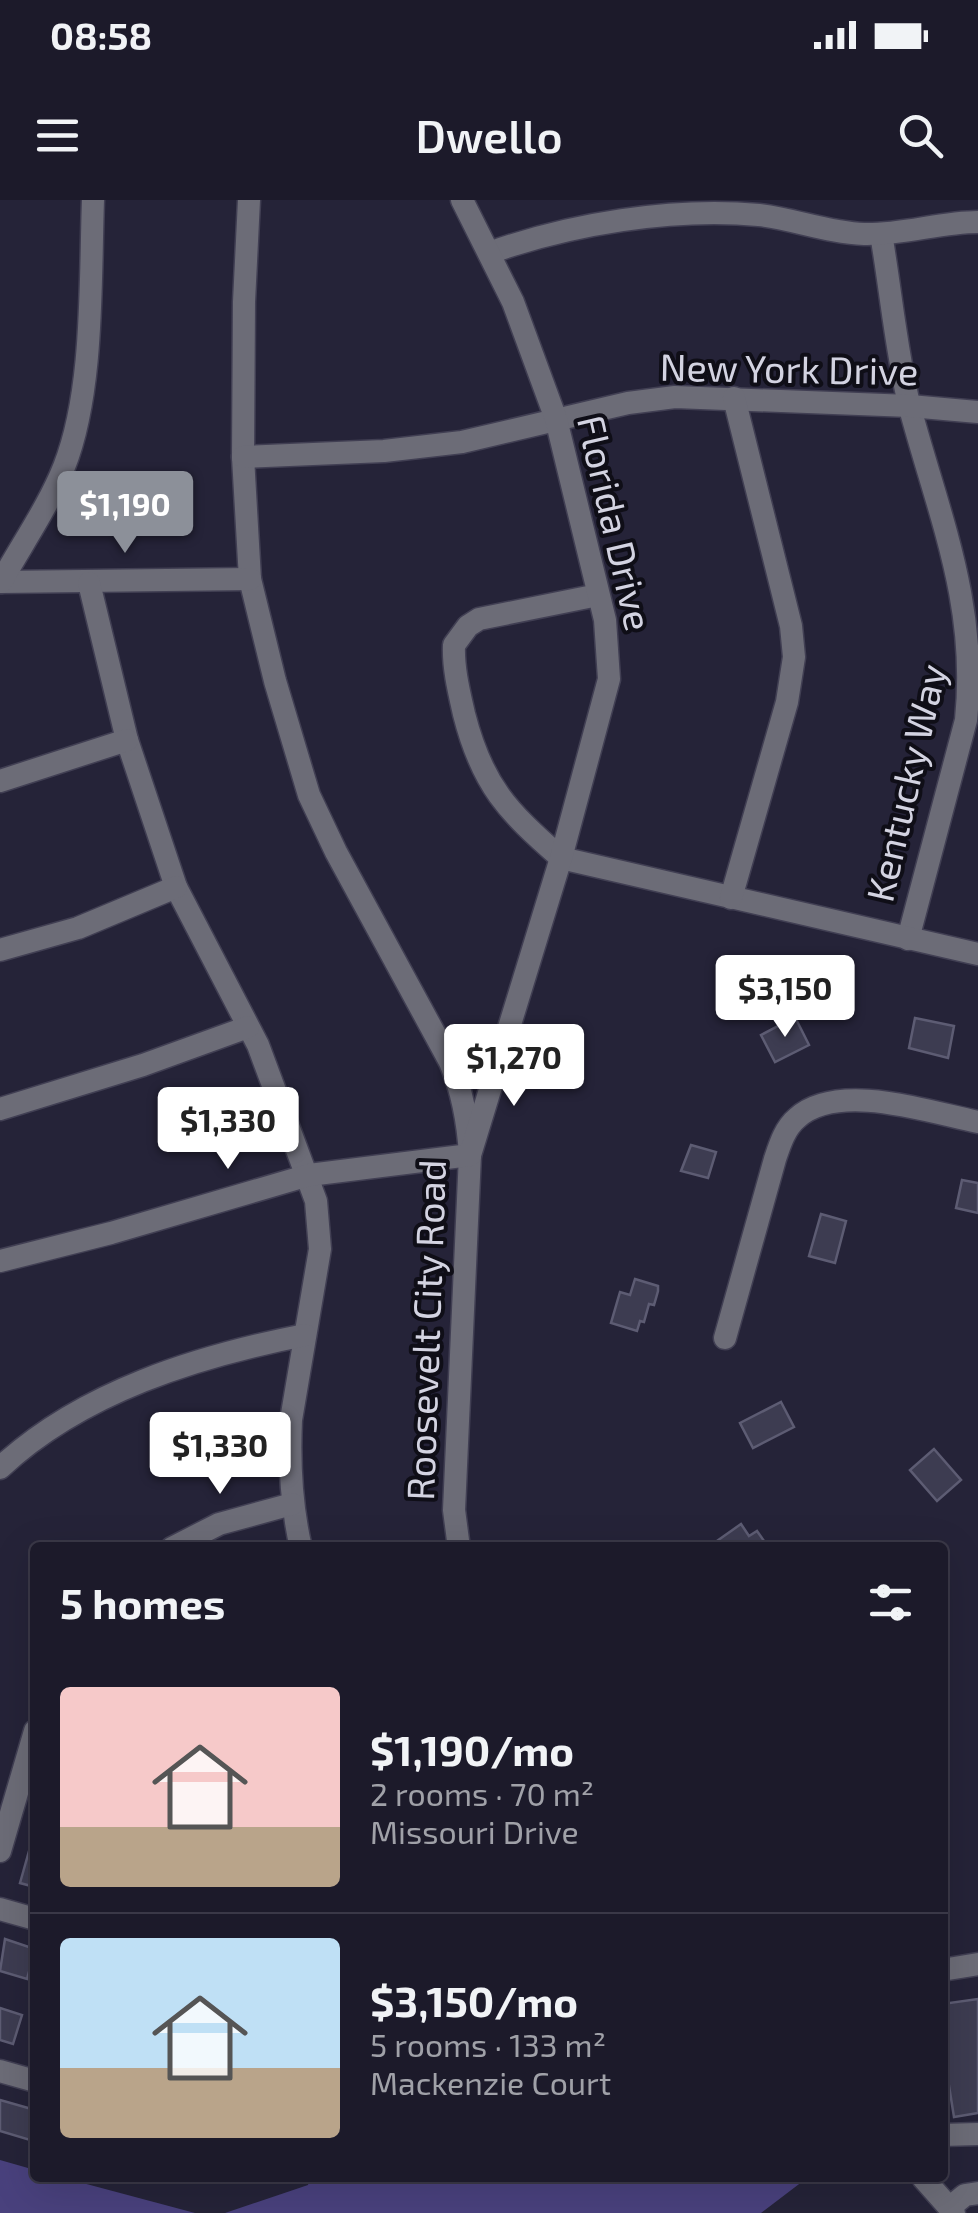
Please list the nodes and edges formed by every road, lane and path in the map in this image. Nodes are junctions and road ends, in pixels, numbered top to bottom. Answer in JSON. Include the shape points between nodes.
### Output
{"nodes":[{"id":1,"x":93,"y":200,"type":"edge"},
{"id":2,"x":249,"y":200,"type":"edge"},
{"id":3,"x":462,"y":200,"type":"edge"},
{"id":4,"x":628,"y":210,"type":"edge"},
{"id":5,"x":802,"y":211,"type":"edge"},
{"id":6,"x":978,"y":222,"type":"edge"},
{"id":7,"x":882,"y":234,"type":"junction"},
{"id":8,"x":489,"y":253,"type":"junction"},
{"id":9,"x":734,"y":398,"type":"junction"},
{"id":10,"x":910,"y":406,"type":"junction"},
{"id":11,"x":978,"y":412,"type":"edge"},
{"id":12,"x":556,"y":420,"type":"junction"},
{"id":13,"x":243,"y":457,"type":"junction"},
{"id":14,"x":250,"y":579,"type":"junction"},
{"id":15,"x":0,"y":582,"type":"edge"},
{"id":16,"x":90,"y":583,"type":"junction"},
{"id":17,"x":598,"y":595,"type":"junction"},
{"id":18,"x":126,"y":740,"type":"junction"},
{"id":19,"x":0,"y":781,"type":"edge"},
{"id":20,"x":562,"y":858,"type":"junction"},
{"id":21,"x":176,"y":887,"type":"junction"},
{"id":22,"x":731,"y":898,"type":"junction"},
{"id":23,"x":908,"y":939,"type":"junction"},
{"id":24,"x":0,"y":950,"type":"edge"},
{"id":25,"x":978,"y":954,"type":"edge"},
{"id":26,"x":248,"y":1028,"type":"junction"},
{"id":27,"x":502,"y":1046,"type":"junction"},
{"id":28,"x":458,"y":1081,"type":"junction"},
{"id":29,"x":0,"y":1109,"type":"edge"},
{"id":30,"x":978,"y":1122,"type":"edge"},
{"id":31,"x":470,"y":1155,"type":"junction"},
{"id":32,"x":309,"y":1175,"type":"junction"},
{"id":33,"x":0,"y":1261,"type":"edge"},
{"id":34,"x":306,"y":1335,"type":"junction"},
{"id":35,"x":725,"y":1338,"type":"dead end"},
{"id":36,"x":0,"y":1468,"type":"edge"},
{"id":37,"x":292,"y":1504,"type":"junction"},
{"id":38,"x":184,"y":1542,"type":"edge"},
{"id":39,"x":300,"y":1542,"type":"edge"},
{"id":40,"x":459,"y":1542,"type":"edge"},
{"id":41,"x":30,"y":1748,"type":"edge"},
{"id":42,"x":0,"y":1851,"type":"edge"},
{"id":43,"x":0,"y":1909,"type":"edge"},
{"id":44,"x":30,"y":1918,"type":"edge"},
{"id":45,"x":978,"y":1964,"type":"edge"},
{"id":46,"x":948,"y":1969,"type":"edge"},
{"id":47,"x":0,"y":2071,"type":"edge"},
{"id":48,"x":30,"y":2080,"type":"edge"},
{"id":49,"x":978,"y":2134,"type":"edge"},
{"id":50,"x":948,"y":2135,"type":"edge"},
{"id":51,"x":927,"y":2182,"type":"edge"},
{"id":52,"x":978,"y":2193,"type":"edge"},
{"id":53,"x":952,"y":2210,"type":"edge"}],
"edges":[{"from":1,"to":15,"type":"street","via":[[75,431],[64,467]]},
{"from":2,"to":13,"type":"street","name":"Roosevelt City Road"},
{"from":3,"to":8,"type":"street","name":"Florida Drive"},
{"from":4,"to":5,"type":"street"},
{"from":4,"to":8,"type":"street"},
{"from":5,"to":7,"type":"street","via":[[860,234]]},
{"from":6,"to":7,"type":"street"},
{"from":7,"to":10,"type":"street","name":"Kentucky Way"},
{"from":8,"to":12,"type":"street","name":"Florida Drive"},
{"from":9,"to":10,"type":"street","name":"New York Drive"},
{"from":9,"to":12,"type":"street","name":"New York Drive","via":[[652,399]]},
{"from":9,"to":22,"type":"street","via":[[794,656]]},
{"from":10,"to":11,"type":"street","name":"New York Drive"},
{"from":10,"to":23,"type":"street","name":"Kentucky Way","via":[[963,576],[973,664],[966,720]]},
{"from":12,"to":13,"type":"street","name":"New York Drive","via":[[414,448]]},
{"from":12,"to":17,"type":"street","name":"Florida Drive"},
{"from":13,"to":14,"type":"street","name":"Roosevelt City Road"},
{"from":14,"to":16,"type":"street"},
{"from":14,"to":28,"type":"street","name":"Roosevelt City Road","via":[[309,795]]},
{"from":15,"to":16,"type":"street"},
{"from":16,"to":18,"type":"street"},
{"from":17,"to":20,"type":"street","name":"Florida Drive","via":[[608,642],[607,694]]},
{"from":17,"to":20,"type":"street","via":[[478,619],[454,645],[481,769],[511,812]]},
{"from":18,"to":19,"type":"street"},
{"from":18,"to":21,"type":"street"},
{"from":20,"to":22,"type":"street"},
{"from":20,"to":27,"type":"street","name":"Florida Drive"},
{"from":21,"to":24,"type":"street","via":[[78,928]]},
{"from":21,"to":26,"type":"street"},
{"from":22,"to":23,"type":"street"},
{"from":23,"to":25,"type":"street"},
{"from":26,"to":29,"type":"street"},
{"from":26,"to":32,"type":"street"},
{"from":27,"to":28,"type":"street","via":[[485,1070]]},
{"from":27,"to":31,"type":"street","name":"Florida Drive"},
{"from":28,"to":31,"type":"street","name":"Roosevelt City Road"},
{"from":30,"to":35,"type":"street","via":[[857,1100],[823,1102],[796,1118],[775,1159]]},
{"from":31,"to":32,"type":"street"},
{"from":31,"to":40,"type":"street","name":"Roosevelt City Road"},
{"from":32,"to":33,"type":"street"},
{"from":32,"to":34,"type":"street","via":[[320,1231]]},
{"from":34,"to":36,"type":"street","via":[[200,1361],[108,1397],[62,1420]]},
{"from":34,"to":37,"type":"street","via":[[292,1420]]},
{"from":37,"to":38,"type":"street","via":[[219,1524]]},
{"from":37,"to":39,"type":"street"},
{"from":41,"to":42,"type":"street"},
{"from":43,"to":44,"type":"street"},
{"from":45,"to":46,"type":"street"},
{"from":47,"to":48,"type":"street"},
{"from":49,"to":50,"type":"street"},
{"from":51,"to":53,"type":"street"},
{"from":52,"to":53,"type":"street","via":[[965,2195]]}]}
